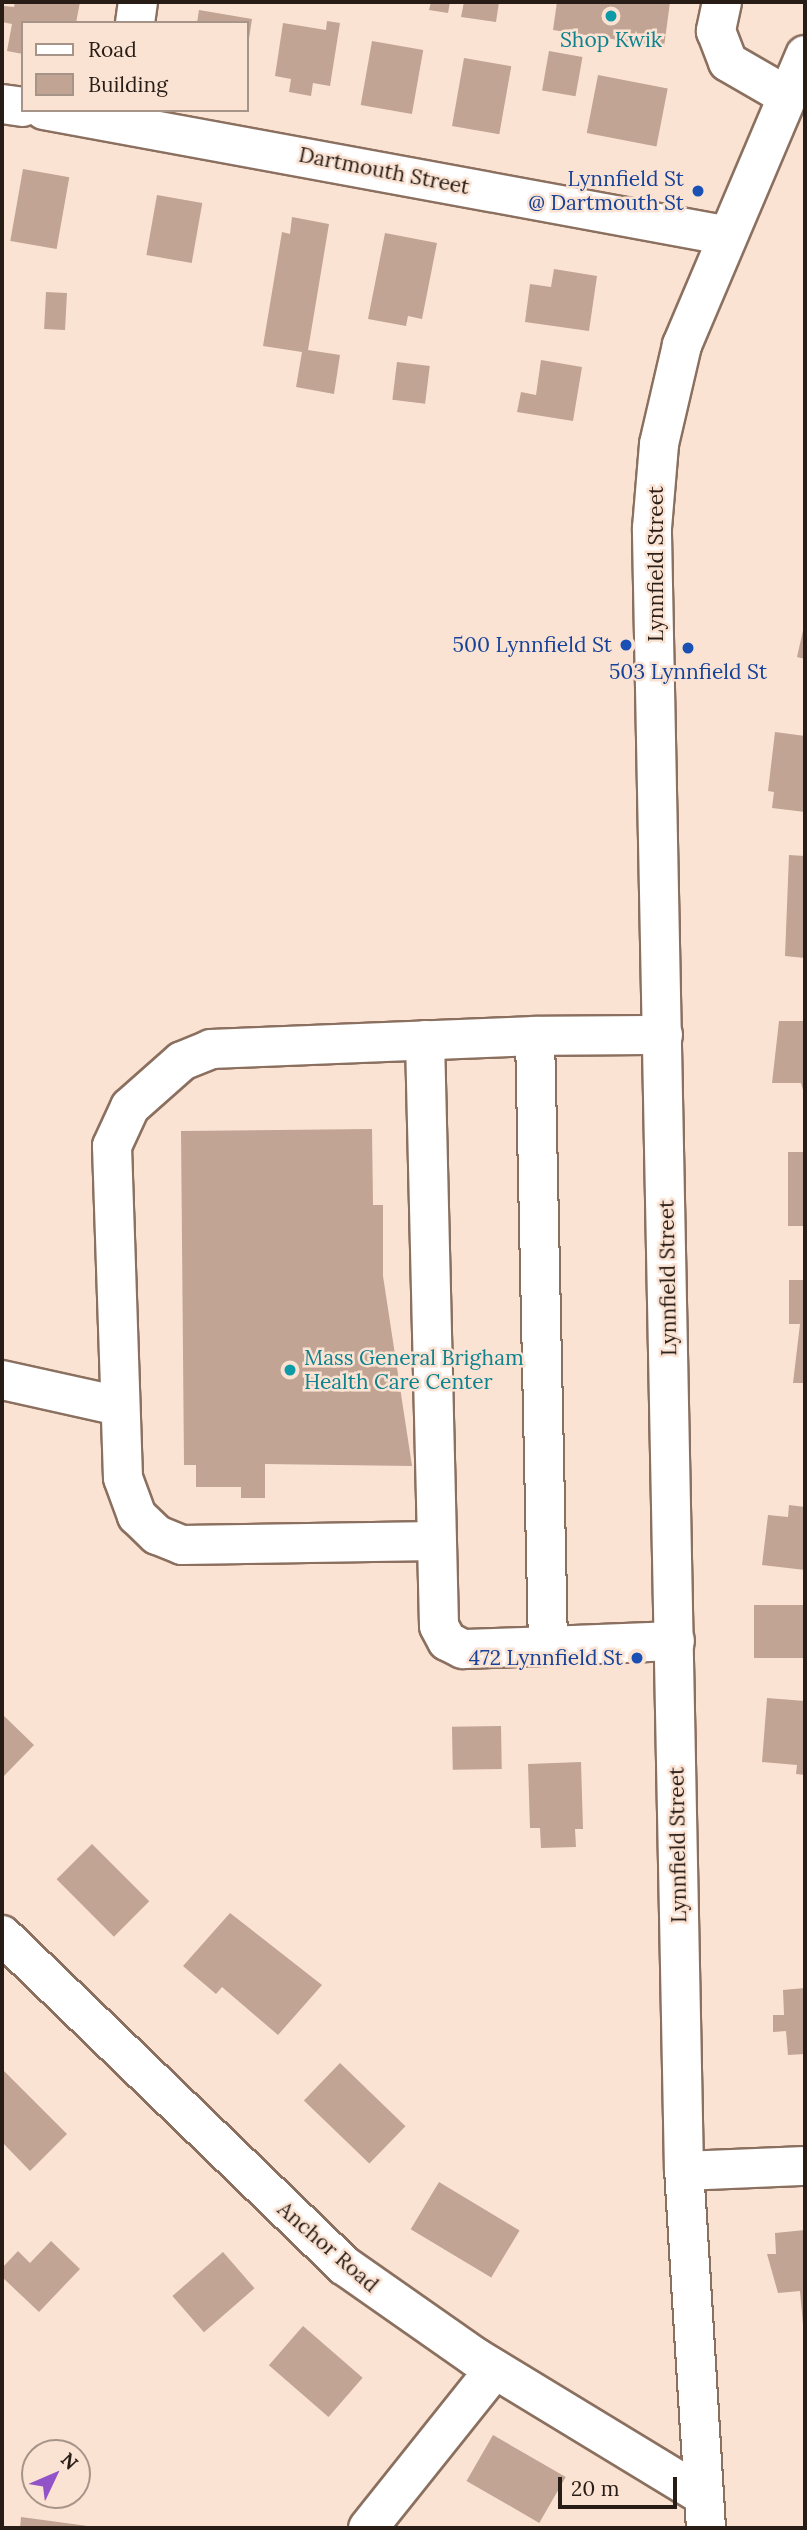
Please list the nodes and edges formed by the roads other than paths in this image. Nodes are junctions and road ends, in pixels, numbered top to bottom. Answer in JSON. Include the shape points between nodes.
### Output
{"nodes":[{"id":1,"x":138,"y":2,"type":"edge"},
{"id":2,"x":722,"y":2,"type":"edge"},
{"id":3,"x":135,"y":21,"type":"edge"},
{"id":4,"x":805,"y":55,"type":"edge"},
{"id":5,"x":787,"y":96,"type":"junction"},
{"id":6,"x":2,"y":104,"type":"edge"},
{"id":7,"x":21,"y":107,"type":"edge"},
{"id":8,"x":69,"y":112,"type":"edge"},
{"id":9,"x":119,"y":116,"type":"edge"},
{"id":10,"x":724,"y":235,"type":"junction"},
{"id":11,"x":663,"y":1035,"type":"junction"},
{"id":12,"x":535,"y":1036,"type":"junction"},
{"id":13,"x":425,"y":1040,"type":"junction"},
{"id":14,"x":2,"y":1380,"type":"edge"},
{"id":15,"x":119,"y":1406,"type":"junction"},
{"id":16,"x":436,"y":1541,"type":"junction"},
{"id":17,"x":675,"y":1641,"type":"junction"},
{"id":18,"x":548,"y":1646,"type":"junction"},
{"id":19,"x":2,"y":1935,"type":"edge"},
{"id":20,"x":805,"y":2166,"type":"edge"},
{"id":21,"x":684,"y":2171,"type":"junction"},
{"id":22,"x":495,"y":2369,"type":"junction"},
{"id":23,"x":705,"y":2512,"type":"edge"},
{"id":24,"x":368,"y":2528,"type":"edge"}],
"edges":[{"from":1,"to":3,"type":"main road"},
{"from":2,"to":5,"type":"main road","via":[[716,31],[728,62]]},
{"from":4,"to":5,"type":"main road","name":"Lynnfield Street"},
{"from":5,"to":10,"type":"main road","name":"Lynnfield Street"},
{"from":6,"to":7,"type":"main road"},
{"from":8,"to":9,"type":"main road","name":"Dartmouth Street"},
{"from":9,"to":10,"type":"main road","name":"Dartmouth Street"},
{"from":10,"to":11,"type":"main road","name":"Lynnfield Street","via":[[682,345],[659,444],[652,528]]},
{"from":11,"to":12,"type":"main road"},
{"from":11,"to":17,"type":"main road","name":"Lynnfield Street"},
{"from":12,"to":13,"type":"main road"},
{"from":12,"to":18,"type":"main road"},
{"from":13,"to":15,"type":"main road","via":[[211,1049],[183,1061],[130,1107],[112,1146]]},
{"from":13,"to":16,"type":"main road"},
{"from":14,"to":15,"type":"main road"},
{"from":15,"to":16,"type":"main road","via":[[129,1505],[169,1541]]},
{"from":16,"to":18,"type":"main road","via":[[438,1620],[447,1641],[468,1649]]},
{"from":17,"to":18,"type":"main road"},
{"from":17,"to":21,"type":"main road","name":"Lynnfield Street"},
{"from":19,"to":22,"type":"main road","name":"Anchor Road","via":[[318,2242]]},
{"from":20,"to":21,"type":"main road"},
{"from":21,"to":23,"type":"main road","name":"Lynnfield Street"},
{"from":22,"to":23,"type":"main road","name":"Anchor Road"},
{"from":22,"to":24,"type":"main road"}]}
